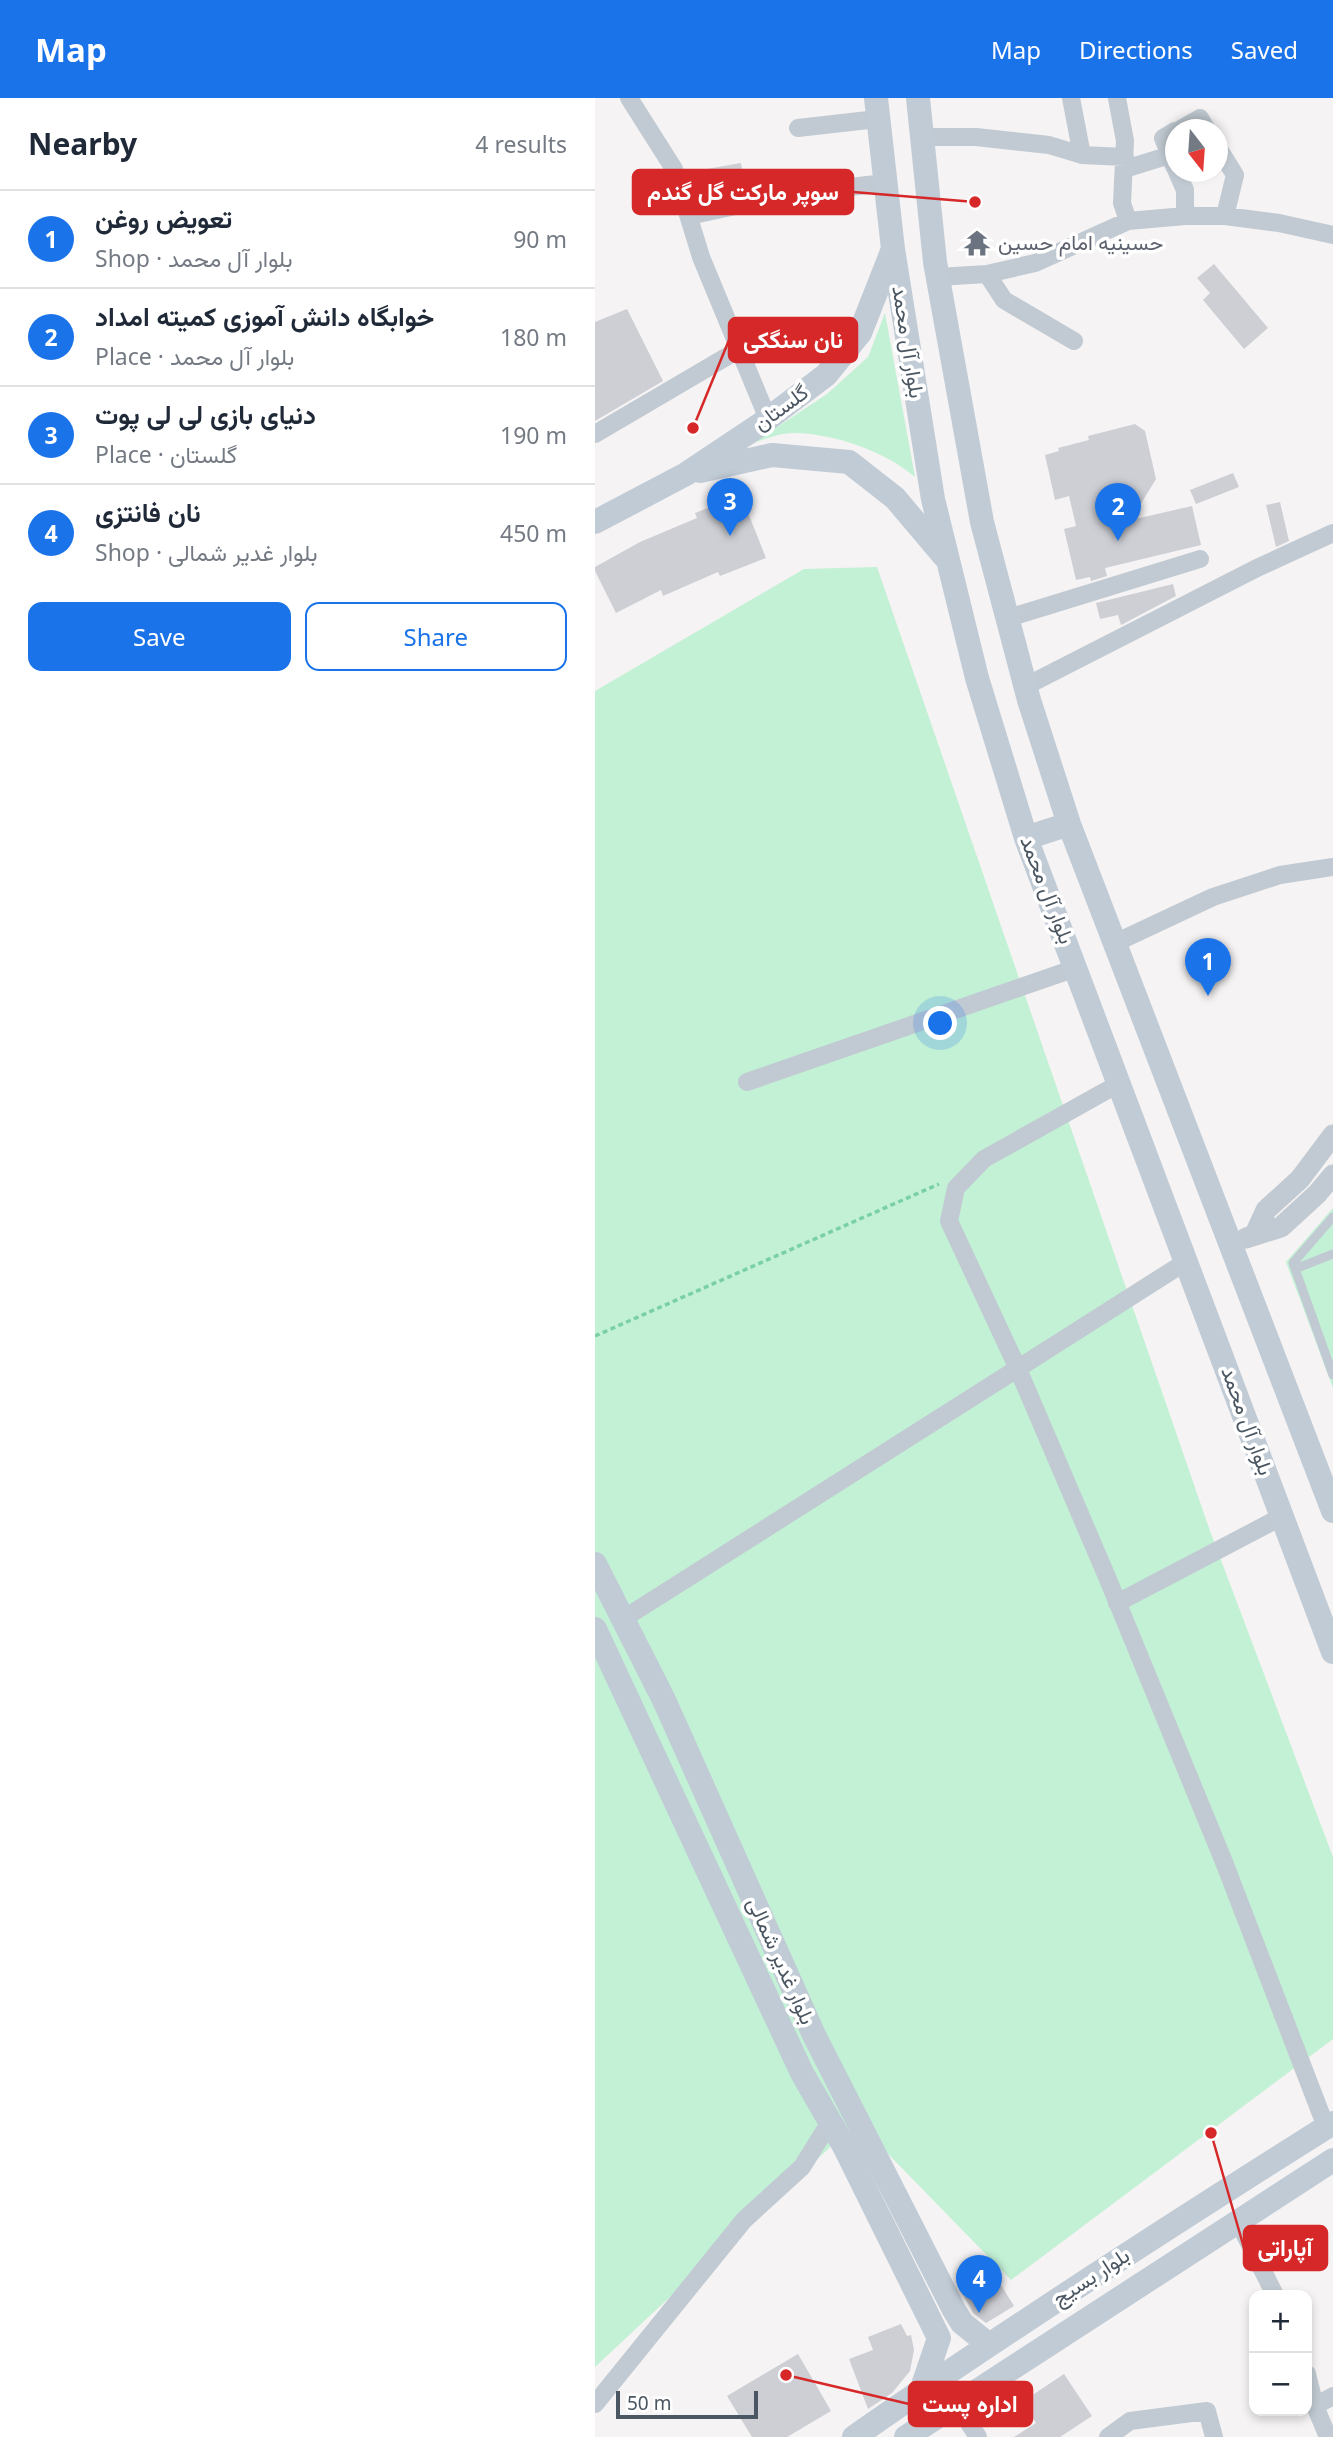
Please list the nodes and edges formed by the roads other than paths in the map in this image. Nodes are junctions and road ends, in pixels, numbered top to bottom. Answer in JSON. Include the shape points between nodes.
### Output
{"nodes":[{"id":1,"x":629,"y":98,"type":"edge"},
{"id":2,"x":918,"y":98,"type":"edge"},
{"id":3,"x":1071,"y":98,"type":"edge"},
{"id":4,"x":1117,"y":98,"type":"edge"},
{"id":5,"x":876,"y":108,"type":"edge"},
{"id":6,"x":798,"y":128,"type":"dead end"},
{"id":7,"x":922,"y":137,"type":"junction"},
{"id":8,"x":1082,"y":155,"type":"junction"},
{"id":9,"x":1125,"y":163,"type":"junction"},
{"id":10,"x":1228,"y":164,"type":"edge"},
{"id":11,"x":1165,"y":165,"type":"edge"},
{"id":12,"x":1181,"y":182,"type":"edge"},
{"id":13,"x":885,"y":183,"type":"junction"},
{"id":14,"x":689,"y":216,"type":"junction"},
{"id":15,"x":1185,"y":216,"type":"junction"},
{"id":16,"x":1225,"y":216,"type":"junction"},
{"id":17,"x":1128,"y":221,"type":"junction"},
{"id":18,"x":1333,"y":235,"type":"edge"},
{"id":19,"x":893,"y":250,"type":"junction"},
{"id":20,"x":987,"y":274,"type":"junction"},
{"id":21,"x":937,"y":277,"type":"junction"},
{"id":22,"x":1074,"y":341,"type":"dead end"},
{"id":23,"x":738,"y":350,"type":"junction"},
{"id":24,"x":768,"y":419,"type":"junction"},
{"id":25,"x":595,"y":434,"type":"edge"},
{"id":26,"x":686,"y":474,"type":"junction"},
{"id":27,"x":595,"y":522,"type":"edge"},
{"id":28,"x":1333,"y":533,"type":"edge"},
{"id":29,"x":1200,"y":559,"type":"dead end"},
{"id":30,"x":948,"y":560,"type":"junction"},
{"id":31,"x":1007,"y":618,"type":"junction"},
{"id":32,"x":1026,"y":686,"type":"junction"},
{"id":33,"x":1069,"y":824,"type":"junction"},
{"id":34,"x":1026,"y":838,"type":"junction"},
{"id":35,"x":1333,"y":867,"type":"edge"},
{"id":36,"x":1115,"y":943,"type":"junction"},
{"id":37,"x":1076,"y":968,"type":"junction"},
{"id":38,"x":747,"y":1082,"type":"dead end"},
{"id":39,"x":1120,"y":1083,"type":"junction"},
{"id":40,"x":1333,"y":1135,"type":"edge"},
{"id":41,"x":1333,"y":1175,"type":"edge"},
{"id":42,"x":1333,"y":1217,"type":"edge"},
{"id":43,"x":1255,"y":1234,"type":"junction"},
{"id":44,"x":1231,"y":1243,"type":"junction"},
{"id":45,"x":1333,"y":1254,"type":"edge"},
{"id":46,"x":1187,"y":1261,"type":"junction"},
{"id":47,"x":1295,"y":1269,"type":"junction"},
{"id":48,"x":1333,"y":1338,"type":"edge"},
{"id":49,"x":1321,"y":1342,"type":"junction"},
{"id":50,"x":1018,"y":1369,"type":"junction"},
{"id":51,"x":1333,"y":1375,"type":"edge"},
{"id":52,"x":1321,"y":1452,"type":"edge"},
{"id":53,"x":1333,"y":1511,"type":"edge"},
{"id":54,"x":1283,"y":1516,"type":"junction"},
{"id":55,"x":595,"y":1564,"type":"edge"},
{"id":56,"x":1118,"y":1603,"type":"junction"},
{"id":57,"x":623,"y":1619,"type":"junction"},
{"id":58,"x":595,"y":1629,"type":"edge"},
{"id":59,"x":1333,"y":1652,"type":"edge"},
{"id":60,"x":830,"y":2122,"type":"junction"},
{"id":61,"x":1329,"y":2125,"type":"edge"},
{"id":62,"x":1333,"y":2160,"type":"edge"},
{"id":63,"x":1238,"y":2221,"type":"junction"},
{"id":64,"x":1122,"y":2256,"type":"junction"},
{"id":65,"x":1142,"y":2283,"type":"junction"},
{"id":66,"x":1272,"y":2290,"type":"edge"},
{"id":67,"x":988,"y":2344,"type":"junction"},
{"id":68,"x":921,"y":2391,"type":"junction"},
{"id":69,"x":1312,"y":2394,"type":"edge"},
{"id":70,"x":1333,"y":2396,"type":"edge"},
{"id":71,"x":956,"y":2403,"type":"junction"},
{"id":72,"x":595,"y":2404,"type":"edge"},
{"id":73,"x":1315,"y":2406,"type":"junction"},
{"id":74,"x":854,"y":2437,"type":"edge"},
{"id":75,"x":906,"y":2437,"type":"edge"},
{"id":76,"x":978,"y":2437,"type":"edge"},
{"id":77,"x":1108,"y":2437,"type":"edge"},
{"id":78,"x":1214,"y":2437,"type":"edge"},
{"id":79,"x":1328,"y":2437,"type":"edge"}],
"edges":[{"from":1,"to":14,"type":"street","via":[[674,169]]},
{"from":2,"to":7,"type":"main road","name":"بلوار آل محمد"},
{"from":3,"to":8,"type":"street"},
{"from":4,"to":9,"type":"street"},
{"from":5,"to":6,"type":"street"},
{"from":5,"to":13,"type":"main road","name":"بلوار آل محمد"},
{"from":7,"to":8,"type":"street","via":[[1049,145]]},
{"from":7,"to":21,"type":"main road","name":"بلوار آل محمد"},
{"from":8,"to":9,"type":"street"},
{"from":9,"to":11,"type":"street"},
{"from":9,"to":17,"type":"street","via":[[1122,203]]},
{"from":10,"to":16,"type":"street","via":[[1235,175]]},
{"from":12,"to":15,"type":"street"},
{"from":13,"to":14,"type":"street","via":[[796,193]]},
{"from":13,"to":19,"type":"main road","name":"بلوار آل محمد"},
{"from":14,"to":23,"type":"street"},
{"from":15,"to":16,"type":"street"},
{"from":15,"to":17,"type":"street"},
{"from":16,"to":18,"type":"street"},
{"from":17,"to":20,"type":"street","via":[[1035,263]]},
{"from":19,"to":24,"type":"main road","name":"گلستان","via":[[860,333],[826,375]]},
{"from":19,"to":30,"type":"main road","name":"بلوار آل محمد","via":[[933,499]]},
{"from":20,"to":21,"type":"street"},
{"from":20,"to":22,"type":"street","via":[[1004,300]]},
{"from":21,"to":31,"type":"main road","name":"بلوار آل محمد","via":[[982,522]]},
{"from":23,"to":24,"type":"street"},
{"from":23,"to":25,"type":"street"},
{"from":24,"to":26,"type":"main road","name":"گلستان"},
{"from":26,"to":27,"type":"main road","name":"گلستان"},
{"from":26,"to":30,"type":"main road","name":"گلستان","via":[[772,455],[849,462],[895,498]]},
{"from":28,"to":32,"type":"street"},
{"from":29,"to":31,"type":"street"},
{"from":30,"to":34,"type":"main road","name":"بلوار آل محمد","via":[[977,678]]},
{"from":31,"to":32,"type":"main road","name":"بلوار آل محمد"},
{"from":32,"to":33,"type":"main road","name":"بلوار آل محمد"},
{"from":33,"to":34,"type":"main road"},
{"from":33,"to":36,"type":"main road","name":"بلوار آل محمد"},
{"from":34,"to":37,"type":"main road","name":"بلوار آل محمد"},
{"from":35,"to":36,"type":"street","via":[[1280,875],[1213,897]]},
{"from":36,"to":44,"type":"main road","name":"بلوار آل محمد"},
{"from":37,"to":38,"type":"street"},
{"from":37,"to":39,"type":"main road","name":"بلوار آل محمد"},
{"from":39,"to":46,"type":"main road","name":"بلوار آل محمد"},
{"from":39,"to":50,"type":"street","via":[[984,1159],[956,1188],[949,1221]]},
{"from":40,"to":43,"type":"street","via":[[1300,1179],[1266,1210]]},
{"from":41,"to":43,"type":"street","via":[[1281,1227]]},
{"from":42,"to":47,"type":"lane","via":[[1293,1263]]},
{"from":43,"to":44,"type":"street"},
{"from":44,"to":52,"type":"main road","name":"بلوار آل محمد"},
{"from":45,"to":47,"type":"lane"},
{"from":46,"to":50,"type":"street"},
{"from":46,"to":54,"type":"main road","name":"بلوار آل محمد"},
{"from":47,"to":49,"type":"lane"},
{"from":48,"to":49,"type":"lane"},
{"from":49,"to":51,"type":"lane"},
{"from":50,"to":56,"type":"street"},
{"from":50,"to":57,"type":"street"},
{"from":52,"to":53,"type":"main road","name":"بلوار آل محمد"},
{"from":54,"to":56,"type":"street"},
{"from":54,"to":59,"type":"main road","name":"بلوار آل محمد"},
{"from":55,"to":57,"type":"main road","name":"بلوار غدیر شمالی"},
{"from":56,"to":61,"type":"street"},
{"from":57,"to":67,"type":"main road","name":"بلوار غدیر شمالی","via":[[687,1749],[814,2035],[954,2310],[962,2323]]},
{"from":58,"to":60,"type":"main road","name":"بلوار غدیر شمالی","via":[[802,2073]]},
{"from":60,"to":68,"type":"main road","name":"بلوار غدیر شمالی","via":[[939,2338]]},
{"from":60,"to":72,"type":"street","via":[[803,2167],[744,2220]]},
{"from":61,"to":64,"type":"main road","name":"بلوار بسیج"},
{"from":62,"to":63,"type":"main road","name":"بلوار بسیج"},
{"from":63,"to":65,"type":"main road","name":"بلوار بسیج"},
{"from":63,"to":66,"type":"street"},
{"from":64,"to":65,"type":"main road"},
{"from":64,"to":67,"type":"main road","name":"بلوار بسیج"},
{"from":65,"to":71,"type":"main road","name":"بلوار بسیج"},
{"from":67,"to":68,"type":"main road","name":"بلوار بسیج"},
{"from":68,"to":74,"type":"main road","name":"بلوار بسیج"},
{"from":69,"to":73,"type":"street"},
{"from":70,"to":73,"type":"street"},
{"from":71,"to":75,"type":"main road","name":"بلوار بسیج"},
{"from":71,"to":76,"type":"street"},
{"from":73,"to":79,"type":"street"},
{"from":77,"to":78,"type":"street","via":[[1130,2421],[1207,2411]]}]}
